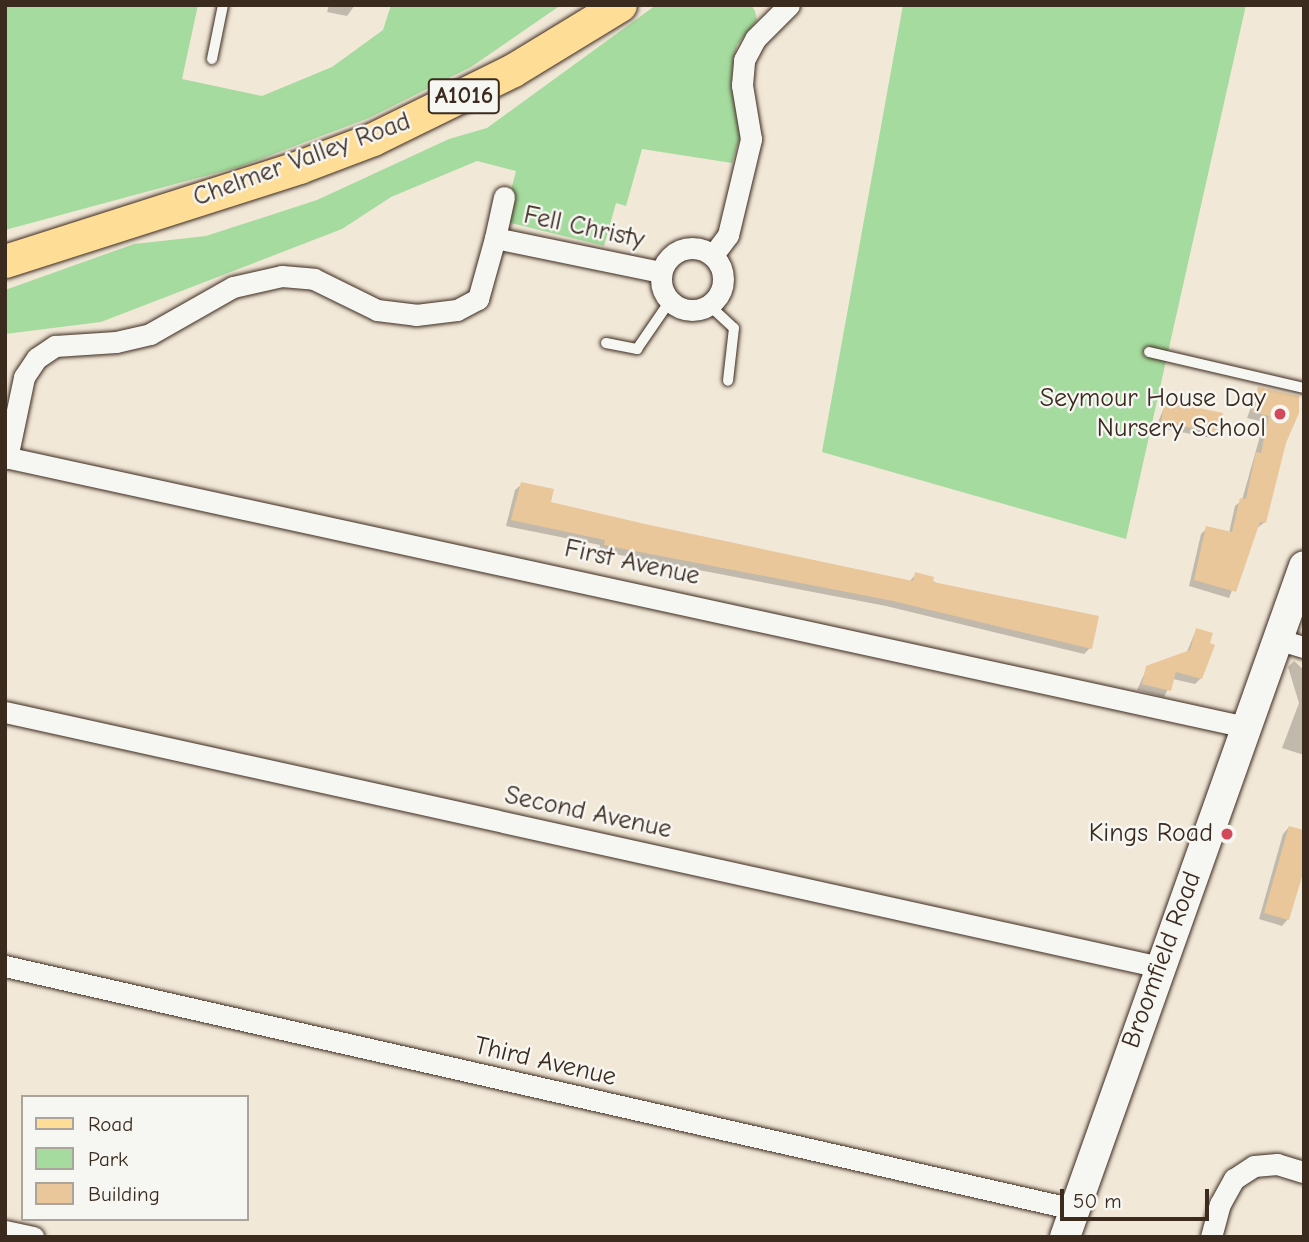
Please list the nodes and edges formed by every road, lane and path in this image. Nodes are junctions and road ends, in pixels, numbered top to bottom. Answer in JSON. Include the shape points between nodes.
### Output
{"nodes":[{"id":1,"x":223,"y":5,"type":"edge"},
{"id":2,"x":620,"y":5,"type":"edge"},
{"id":3,"x":776,"y":9,"type":"edge"},
{"id":4,"x":212,"y":59,"type":"dead end"},
{"id":5,"x":504,"y":197,"type":"dead end"},
{"id":6,"x":495,"y":238,"type":"junction"},
{"id":7,"x":713,"y":255,"type":"junction"},
{"id":8,"x":5,"y":261,"type":"edge"},
{"id":9,"x":661,"y":272,"type":"junction"},
{"id":10,"x":670,"y":301,"type":"junction"},
{"id":11,"x":709,"y":305,"type":"junction"},
{"id":12,"x":606,"y":343,"type":"dead end"},
{"id":13,"x":1150,"y":352,"type":"dead end"},
{"id":14,"x":728,"y":381,"type":"dead end"},
{"id":15,"x":1304,"y":388,"type":"edge"},
{"id":16,"x":6,"y":457,"type":"edge"},
{"id":17,"x":1304,"y":566,"type":"edge"},
{"id":18,"x":1291,"y":643,"type":"edge"},
{"id":19,"x":5,"y":712,"type":"edge"},
{"id":20,"x":1246,"y":727,"type":"junction"},
{"id":21,"x":5,"y":966,"type":"edge"},
{"id":22,"x":1160,"y":967,"type":"junction"},
{"id":23,"x":1304,"y":1172,"type":"edge"},
{"id":24,"x":1070,"y":1223,"type":"edge"},
{"id":25,"x":5,"y":1231,"type":"edge"},
{"id":26,"x":33,"y":1237,"type":"edge"},
{"id":27,"x":1211,"y":1237,"type":"edge"}],
"edges":[{"from":1,"to":4,"type":"lane"},
{"from":2,"to":8,"type":"main road","name":"Chelmer Valley Road","number":"A1016","via":[[513,70],[373,139]]},
{"from":3,"to":7,"type":"street","via":[[744,60],[742,85],[751,139],[728,235]]},
{"from":5,"to":6,"type":"street","name":"Fell Christy"},
{"from":6,"to":9,"type":"street","name":"Fell Christy"},
{"from":6,"to":16,"type":"street","name":"Fell Christy","via":[[478,299],[457,310],[416,315],[377,310],[314,279],[282,276],[233,287],[150,334],[116,342],[55,345],[37,358],[24,377]]},
{"from":7,"to":9,"type":"street","name":"Fell Christy","via":[[693,247],[682,249],[665,262]]},
{"from":7,"to":11,"type":"street","via":[[724,281]]},
{"from":9,"to":10,"type":"street","name":"Fell Christy"},
{"from":10,"to":11,"type":"street","via":[[688,310]]},
{"from":10,"to":12,"type":"lane","via":[[637,349]]},
{"from":11,"to":14,"type":"lane","via":[[734,328]]},
{"from":13,"to":15,"type":"lane"},
{"from":16,"to":20,"type":"street","name":"First Avenue"},
{"from":17,"to":18,"type":"main road","name":"Broomfield Road"},
{"from":18,"to":20,"type":"main road","name":"Broomfield Road"},
{"from":19,"to":22,"type":"street","name":"Second Avenue"},
{"from":20,"to":22,"type":"main road","name":"Broomfield Road"},
{"from":21,"to":24,"type":"street","name":"Third Avenue"},
{"from":22,"to":24,"type":"main road","name":"Broomfield Road"},
{"from":23,"to":27,"type":"street","via":[[1277,1164],[1254,1166],[1234,1179],[1220,1204]]},
{"from":25,"to":26,"type":"street"}]}
